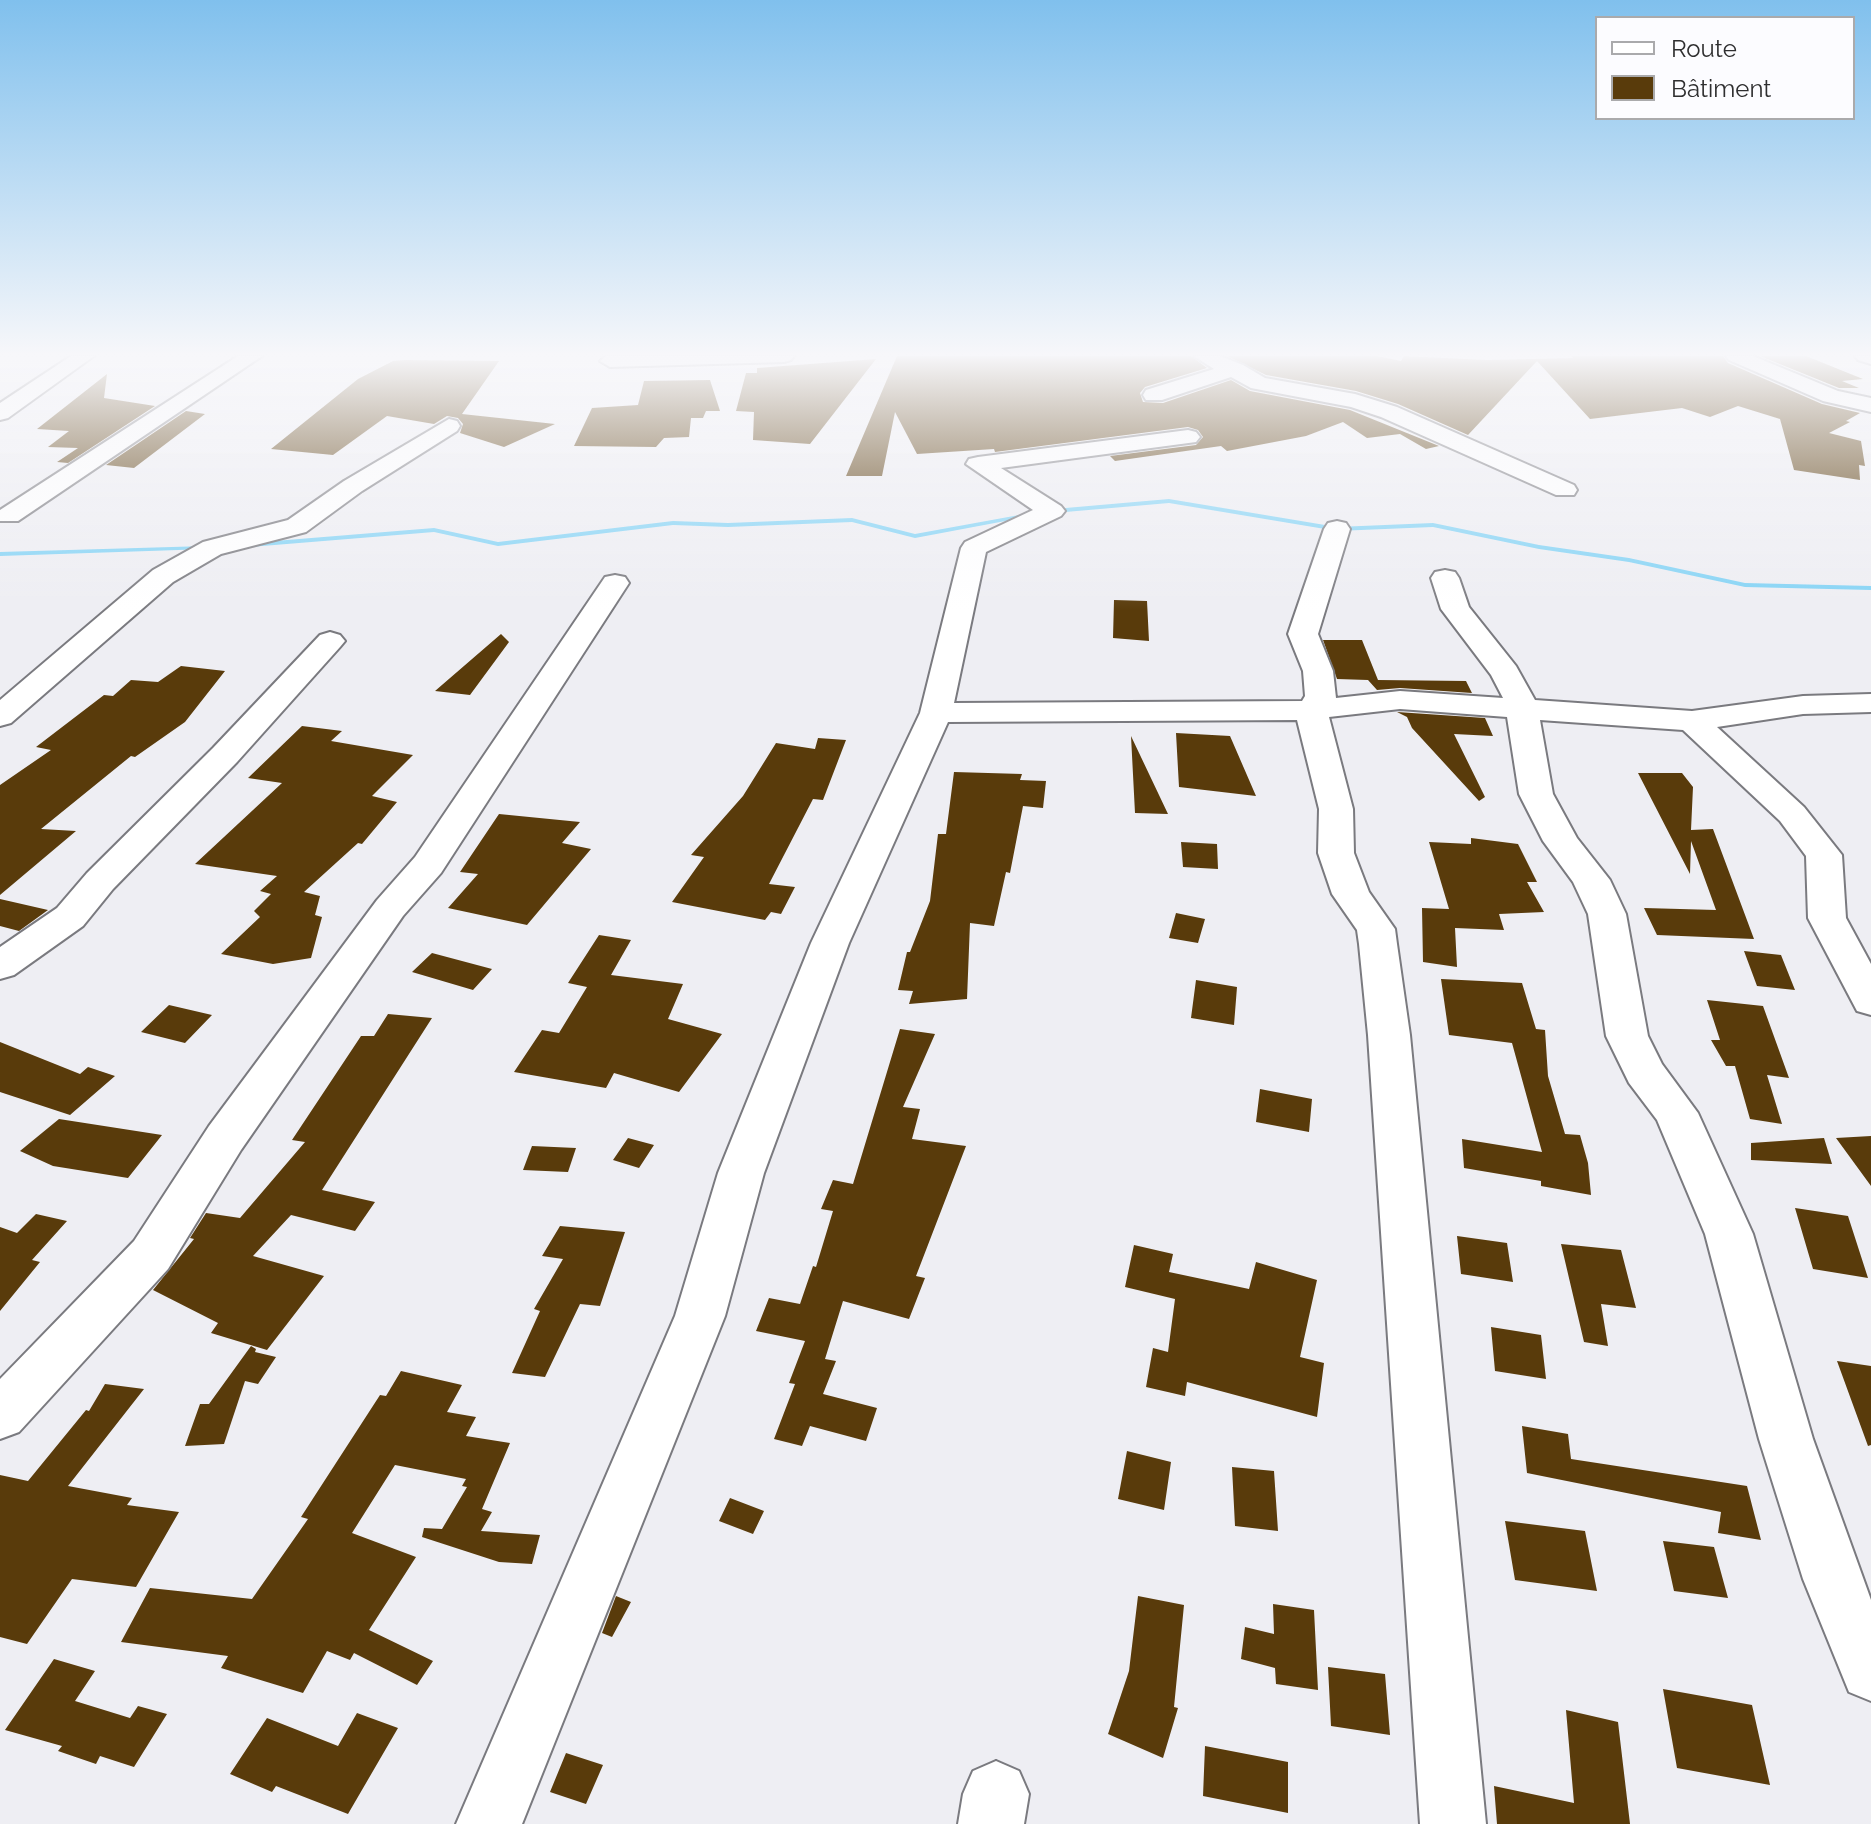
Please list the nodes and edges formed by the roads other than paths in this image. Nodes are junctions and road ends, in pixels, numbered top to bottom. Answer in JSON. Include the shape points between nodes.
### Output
{"nodes":[{"id":1,"x":123,"y":441,"type":"edge"},
{"id":2,"x":425,"y":441,"type":"edge"},
{"id":3,"x":1156,"y":441,"type":"edge"},
{"id":4,"x":1455,"y":441,"type":"edge"},
{"id":5,"x":1565,"y":490,"type":"dead end"},
{"id":6,"x":9,"y":516,"type":"dead end"},
{"id":7,"x":1337,"y":529,"type":"dead end"},
{"id":8,"x":1445,"y":578,"type":"dead end"},
{"id":9,"x":615,"y":583,"type":"dead end"},
{"id":10,"x":330,"y":641,"type":"dead end"},
{"id":11,"x":1871,"y":703,"type":"edge"},
{"id":12,"x":1522,"y":709,"type":"junction"},
{"id":13,"x":1311,"y":710,"type":"junction"},
{"id":14,"x":936,"y":713,"type":"junction"},
{"id":15,"x":0,"y":716,"type":"edge"},
{"id":16,"x":1692,"y":721,"type":"junction"},
{"id":17,"x":0,"y":966,"type":"edge"},
{"id":18,"x":1871,"y":1001,"type":"edge"},
{"id":19,"x":0,"y":1415,"type":"edge"},
{"id":20,"x":1871,"y":1670,"type":"edge"},
{"id":21,"x":489,"y":1824,"type":"edge"},
{"id":22,"x":1453,"y":1824,"type":"edge"}],
"edges":[{"from":1,"to":6,"type":"street"},
{"from":2,"to":15,"type":"street","via":[[297,526],[212,548],[163,576]]},
{"from":3,"to":14,"type":"street","via":[[978,464],[1052,511],[974,548]]},
{"from":4,"to":5,"type":"street"},
{"from":7,"to":13,"type":"street","via":[[1303,634],[1318,671],[1321,697]]},
{"from":8,"to":12,"type":"street","via":[[1455,609],[1505,672]]},
{"from":9,"to":19,"type":"street","via":[[438,852],[390,908],[225,1138],[151,1255]]},
{"from":10,"to":17,"type":"street","via":[[70,917]]},
{"from":11,"to":16,"type":"street","via":[[1803,705]]},
{"from":12,"to":13,"type":"street","via":[[1400,700]]},
{"from":12,"to":16,"type":"street"},
{"from":12,"to":20,"type":"street","via":[[1536,794],[1607,914],[1627,1036],[1644,1072],[1676,1113],[1729,1234],[1786,1439],[1832,1579]]},
{"from":13,"to":14,"type":"street"},
{"from":13,"to":22,"type":"street","via":[[1336,809],[1336,853],[1351,894],[1376,929],[1378,944]]},
{"from":14,"to":21,"type":"street","via":[[830,943],[741,1173],[700,1316]]},
{"from":16,"to":18,"type":"street","via":[[1792,814],[1824,855],[1827,918]]}]}
